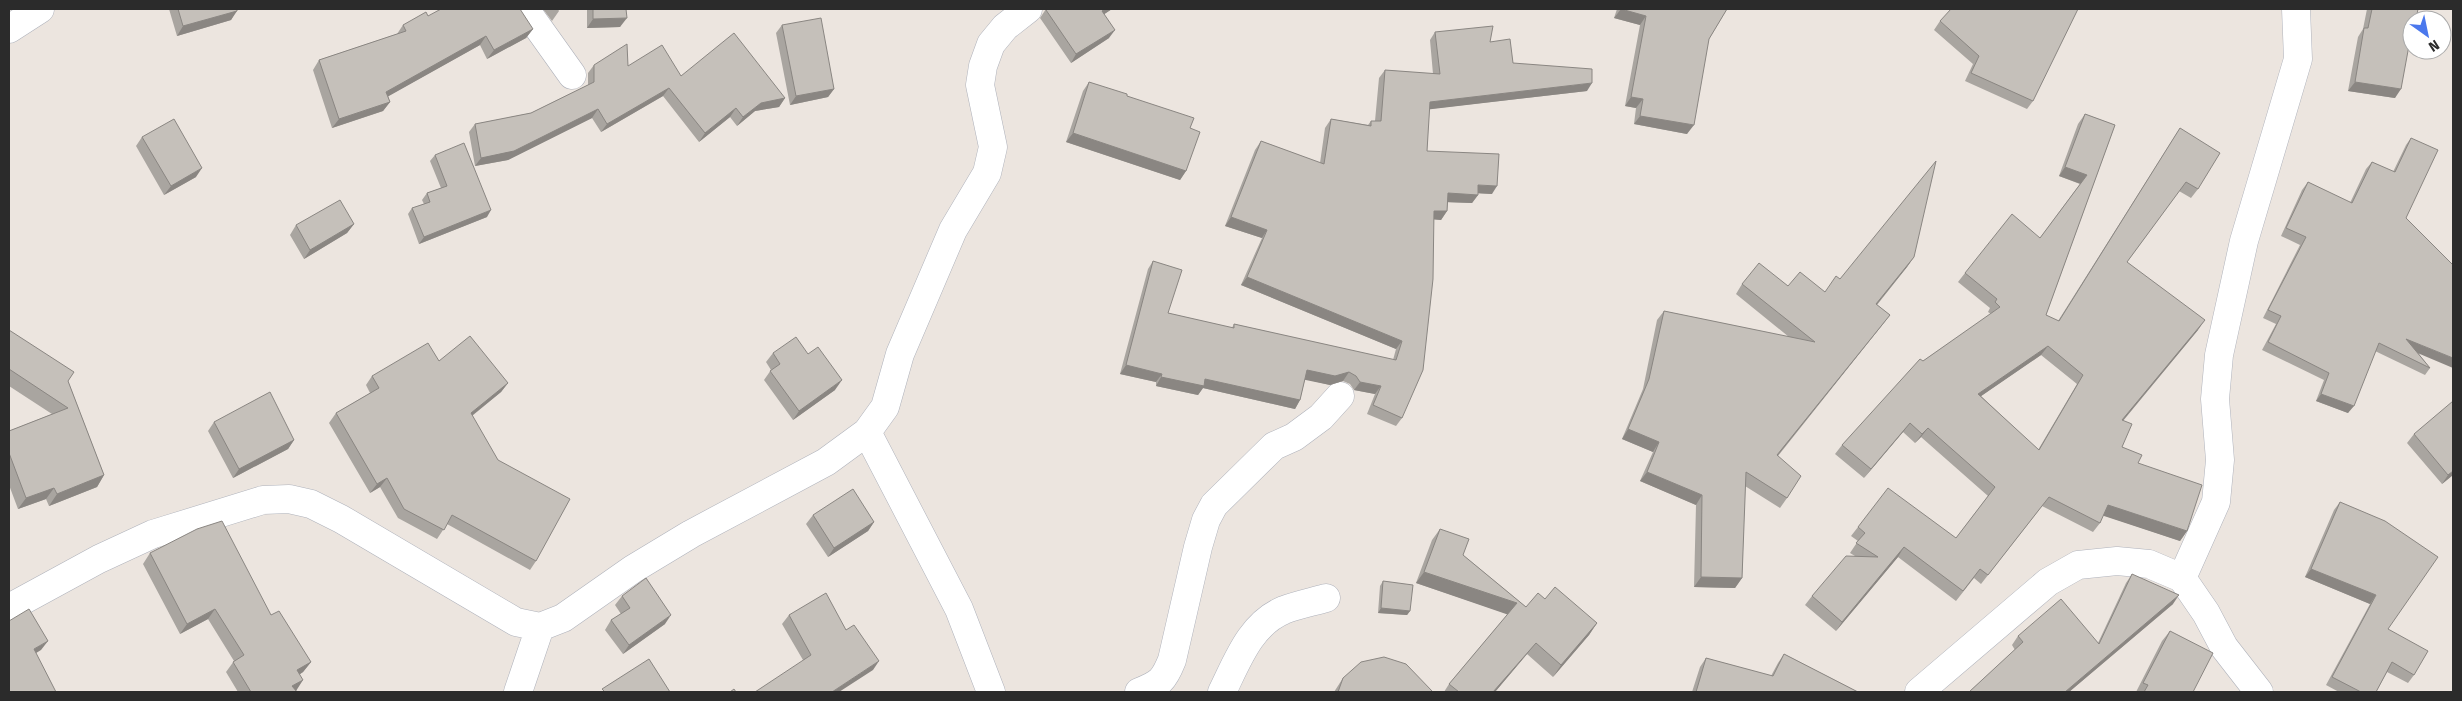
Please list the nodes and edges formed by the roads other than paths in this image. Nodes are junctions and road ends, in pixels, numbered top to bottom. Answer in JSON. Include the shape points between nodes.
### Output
{"nodes":[{"id":1,"x":40,"y":9,"type":"edge"},
{"id":2,"x":525,"y":9,"type":"edge"},
{"id":3,"x":1028,"y":9,"type":"edge"},
{"id":4,"x":2296,"y":9,"type":"edge"},
{"id":5,"x":9,"y":29,"type":"edge"},
{"id":6,"x":572,"y":75,"type":"dead end"},
{"id":7,"x":1340,"y":396,"type":"dead end"},
{"id":8,"x":867,"y":432,"type":"junction"},
{"id":9,"x":2182,"y":578,"type":"junction"},
{"id":10,"x":1326,"y":598,"type":"dead end"},
{"id":11,"x":9,"y":608,"type":"edge"},
{"id":12,"x":540,"y":627,"type":"junction"},
{"id":13,"x":518,"y":692,"type":"edge"},
{"id":14,"x":991,"y":692,"type":"edge"},
{"id":15,"x":1140,"y":692,"type":"edge"},
{"id":16,"x":1222,"y":692,"type":"edge"},
{"id":17,"x":1919,"y":692,"type":"edge"},
{"id":18,"x":2259,"y":692,"type":"edge"}],
"edges":[{"from":1,"to":5,"type":"street"},
{"from":2,"to":6,"type":"street"},
{"from":3,"to":8,"type":"street","via":[[1005,27],[991,44],[980,85],[993,147],[987,173],[953,230],[900,354],[885,407]]},
{"from":4,"to":9,"type":"street","via":[[2298,59],[2244,240],[2219,355],[2215,399],[2220,460],[2216,502]]},
{"from":7,"to":15,"type":"street","via":[[1294,437],[1274,446],[1214,505],[1198,547],[1172,660],[1165,677],[1156,686]]},
{"from":8,"to":12,"type":"street","via":[[826,462],[691,534],[563,618]]},
{"from":8,"to":14,"type":"street","via":[[959,609]]},
{"from":9,"to":17,"type":"street","via":[[2149,564],[2117,561],[2078,565],[2048,582],[2019,605]]},
{"from":9,"to":18,"type":"street","via":[[2224,647]]},
{"from":10,"to":16,"type":"street","via":[[1283,610],[1261,625],[1244,647]]},
{"from":11,"to":12,"type":"street","via":[[98,558],[153,534],[263,500],[289,499],[311,504],[341,519],[516,622]]},
{"from":12,"to":13,"type":"street"}]}
